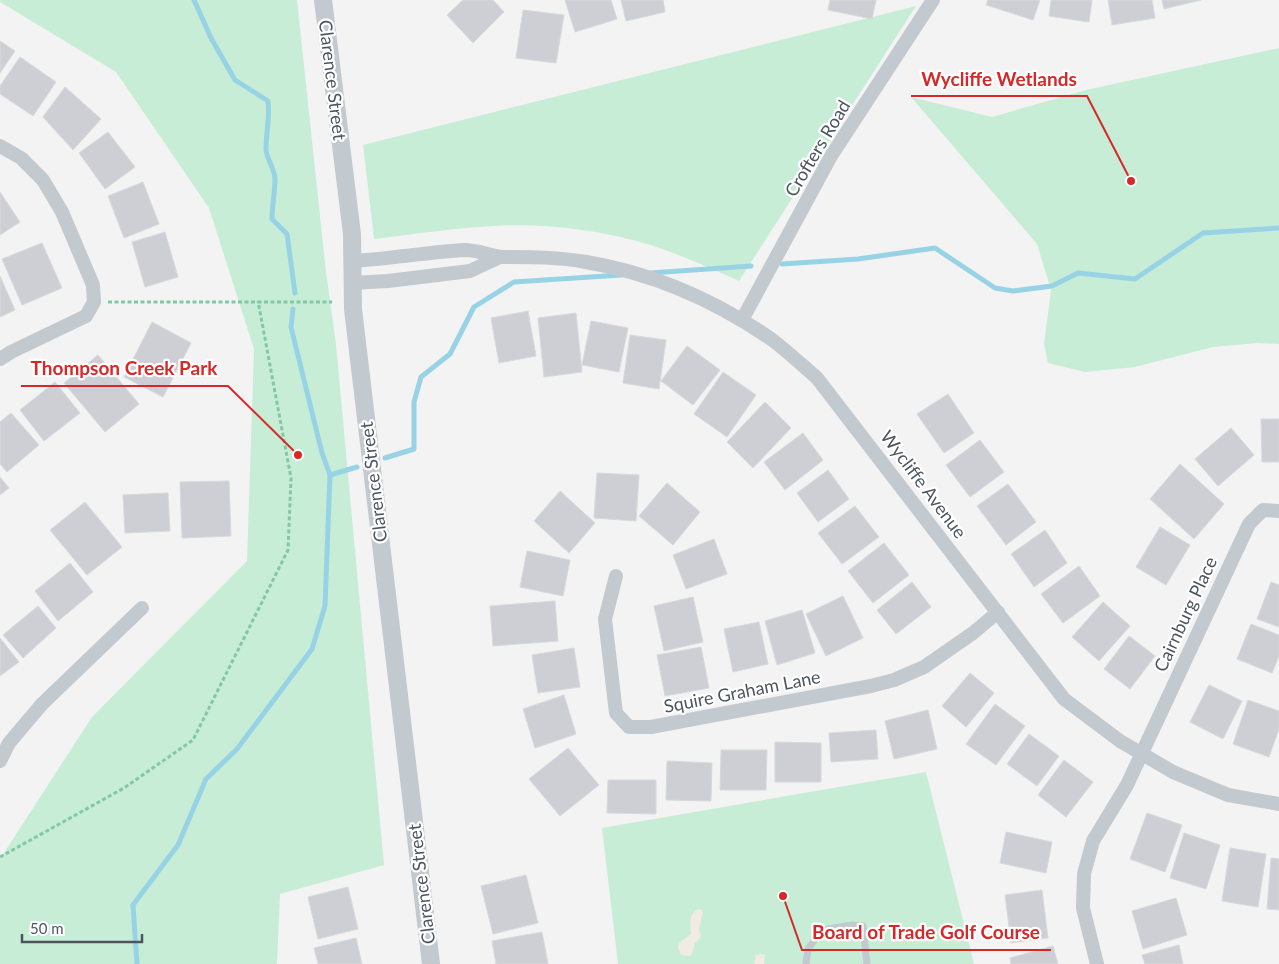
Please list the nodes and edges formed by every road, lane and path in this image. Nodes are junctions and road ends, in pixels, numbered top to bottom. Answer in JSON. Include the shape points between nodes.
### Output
{"nodes":[{"id":1,"x":323,"y":0,"type":"edge"},
{"id":2,"x":933,"y":0,"type":"edge"},
{"id":3,"x":0,"y":146,"type":"edge"},
{"id":4,"x":500,"y":257,"type":"junction"},
{"id":5,"x":352,"y":262,"type":"junction"},
{"id":6,"x":352,"y":283,"type":"junction"},
{"id":7,"x":258,"y":301,"type":"junction"},
{"id":8,"x":94,"y":302,"type":"junction"},
{"id":9,"x":332,"y":302,"type":"dead end"},
{"id":10,"x":742,"y":320,"type":"junction"},
{"id":11,"x":0,"y":359,"type":"edge"},
{"id":12,"x":1279,"y":511,"type":"edge"},
{"id":13,"x":616,"y":576,"type":"dead end"},
{"id":14,"x":142,"y":608,"type":"dead end"},
{"id":15,"x":998,"y":612,"type":"junction"},
{"id":16,"x":1141,"y":753,"type":"junction"},
{"id":17,"x":0,"y":761,"type":"edge"},
{"id":18,"x":1279,"y":804,"type":"edge"},
{"id":19,"x":0,"y":857,"type":"edge"},
{"id":20,"x":431,"y":964,"type":"edge"},
{"id":21,"x":806,"y":964,"type":"edge"},
{"id":22,"x":867,"y":964,"type":"edge"},
{"id":23,"x":1097,"y":964,"type":"edge"}],
"edges":[{"from":1,"to":5,"type":"street","name":"Clarence Street","via":[[352,234]]},
{"from":2,"to":10,"type":"street","name":"Crofters Road","via":[[831,156]]},
{"from":3,"to":8,"type":"street","via":[[21,158],[43,180],[62,212],[90,277]]},
{"from":4,"to":5,"type":"street","name":"Wycliffe Avenue","via":[[468,250]]},
{"from":4,"to":6,"type":"street","name":"Wycliffe Avenue","via":[[470,271]]},
{"from":4,"to":10,"type":"street","name":"Wycliffe Avenue","via":[[559,258],[612,267],[693,295]]},
{"from":5,"to":6,"type":"street","name":"Clarence Street"},
{"from":6,"to":20,"type":"street","name":"Clarence Street","via":[[352,309]]},
{"from":7,"to":8,"type":"path"},
{"from":7,"to":9,"type":"path"},
{"from":7,"to":19,"type":"path","via":[[291,478],[288,550],[193,740],[124,788]]},
{"from":8,"to":11,"type":"street","via":[[86,316]]},
{"from":10,"to":15,"type":"street","name":"Wycliffe Avenue","via":[[772,340],[817,378]]},
{"from":12,"to":16,"type":"street","name":"Cairnburg Place","via":[[1263,510],[1249,524]]},
{"from":13,"to":15,"type":"street","name":"Squire Graham Lane","via":[[605,619],[616,713],[629,727],[651,727],[894,680],[924,667]]},
{"from":14,"to":17,"type":"street","via":[[42,704],[9,743]]},
{"from":15,"to":16,"type":"street","name":"Wycliffe Avenue","via":[[1064,699]]},
{"from":16,"to":18,"type":"street","name":"Wycliffe Avenue","via":[[1173,772],[1228,795]]},
{"from":16,"to":23,"type":"street","name":"Cairnburg Place","via":[[1127,785],[1093,841],[1084,874],[1083,908]]},
{"from":21,"to":22,"type":"lane","via":[[808,949],[822,930],[852,925],[863,926]]}]}
